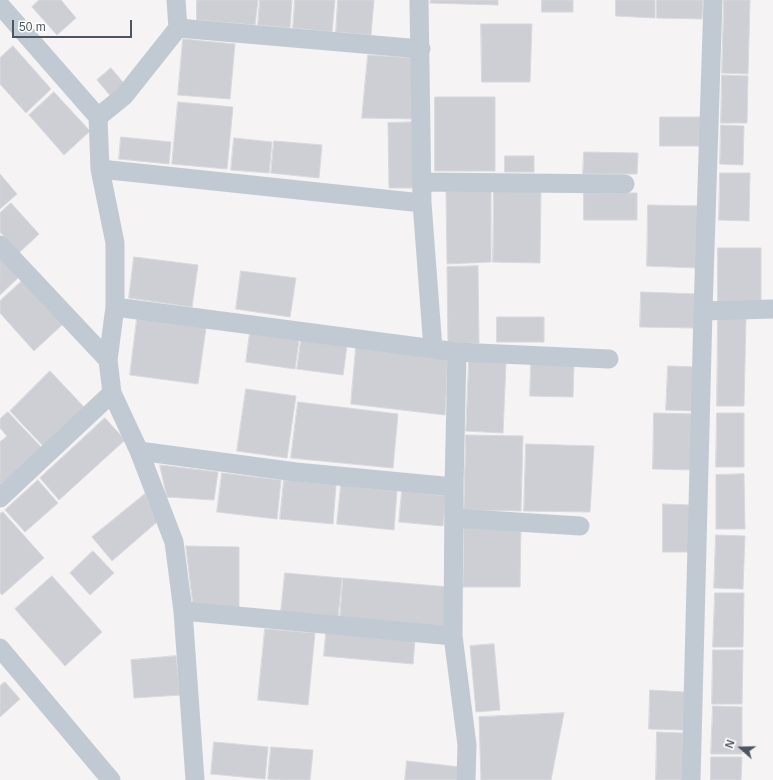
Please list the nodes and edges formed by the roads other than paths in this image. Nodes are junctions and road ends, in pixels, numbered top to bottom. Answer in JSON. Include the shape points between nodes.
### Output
{"nodes":[{"id":1,"x":176,"y":0,"type":"edge"},
{"id":2,"x":419,"y":0,"type":"edge"},
{"id":3,"x":713,"y":0,"type":"edge"},
{"id":4,"x":0,"y":5,"type":"edge"},
{"id":5,"x":178,"y":28,"type":"junction"},
{"id":6,"x":420,"y":49,"type":"junction"},
{"id":7,"x":98,"y":117,"type":"junction"},
{"id":8,"x":100,"y":168,"type":"junction"},
{"id":9,"x":422,"y":182,"type":"junction"},
{"id":10,"x":625,"y":184,"type":"dead end"},
{"id":11,"x":422,"y":202,"type":"junction"},
{"id":12,"x":0,"y":245,"type":"edge"},
{"id":13,"x":115,"y":307,"type":"junction"},
{"id":14,"x":773,"y":310,"type":"edge"},
{"id":15,"x":703,"y":311,"type":"junction"},
{"id":16,"x":433,"y":349,"type":"junction"},
{"id":17,"x":457,"y":352,"type":"junction"},
{"id":18,"x":609,"y":359,"type":"dead end"},
{"id":19,"x":108,"y":360,"type":"junction"},
{"id":20,"x":112,"y":393,"type":"junction"},
{"id":21,"x":139,"y":451,"type":"junction"},
{"id":22,"x":454,"y":487,"type":"junction"},
{"id":23,"x":0,"y":498,"type":"edge"},
{"id":24,"x":454,"y":518,"type":"junction"},
{"id":25,"x":580,"y":526,"type":"dead end"},
{"id":26,"x":183,"y":611,"type":"junction"},
{"id":27,"x":453,"y":636,"type":"junction"},
{"id":28,"x":2,"y":655,"type":"edge"},
{"id":29,"x":111,"y":780,"type":"edge"},
{"id":30,"x":195,"y":780,"type":"edge"},
{"id":31,"x":466,"y":780,"type":"edge"},
{"id":32,"x":691,"y":780,"type":"edge"}],
"edges":[{"from":1,"to":5,"type":"street"},
{"from":2,"to":6,"type":"street"},
{"from":3,"to":15,"type":"street"},
{"from":4,"to":7,"type":"street"},
{"from":5,"to":6,"type":"street"},
{"from":5,"to":7,"type":"street","via":[[124,96]]},
{"from":6,"to":9,"type":"street"},
{"from":7,"to":8,"type":"street"},
{"from":8,"to":11,"type":"street"},
{"from":8,"to":13,"type":"street","via":[[115,243]]},
{"from":9,"to":10,"type":"street"},
{"from":9,"to":11,"type":"street"},
{"from":11,"to":16,"type":"street"},
{"from":12,"to":19,"type":"street"},
{"from":13,"to":16,"type":"street"},
{"from":13,"to":19,"type":"street"},
{"from":14,"to":15,"type":"street"},
{"from":15,"to":32,"type":"street"},
{"from":16,"to":17,"type":"street"},
{"from":17,"to":18,"type":"street"},
{"from":17,"to":22,"type":"street"},
{"from":19,"to":20,"type":"street"},
{"from":20,"to":21,"type":"street"},
{"from":20,"to":23,"type":"street"},
{"from":21,"to":22,"type":"street","via":[[296,472]]},
{"from":21,"to":26,"type":"street","via":[[174,542]]},
{"from":22,"to":24,"type":"street"},
{"from":24,"to":25,"type":"street"},
{"from":24,"to":27,"type":"street"},
{"from":26,"to":27,"type":"street"},
{"from":26,"to":30,"type":"street"},
{"from":27,"to":31,"type":"street","via":[[467,745]]},
{"from":28,"to":29,"type":"street"}]}
